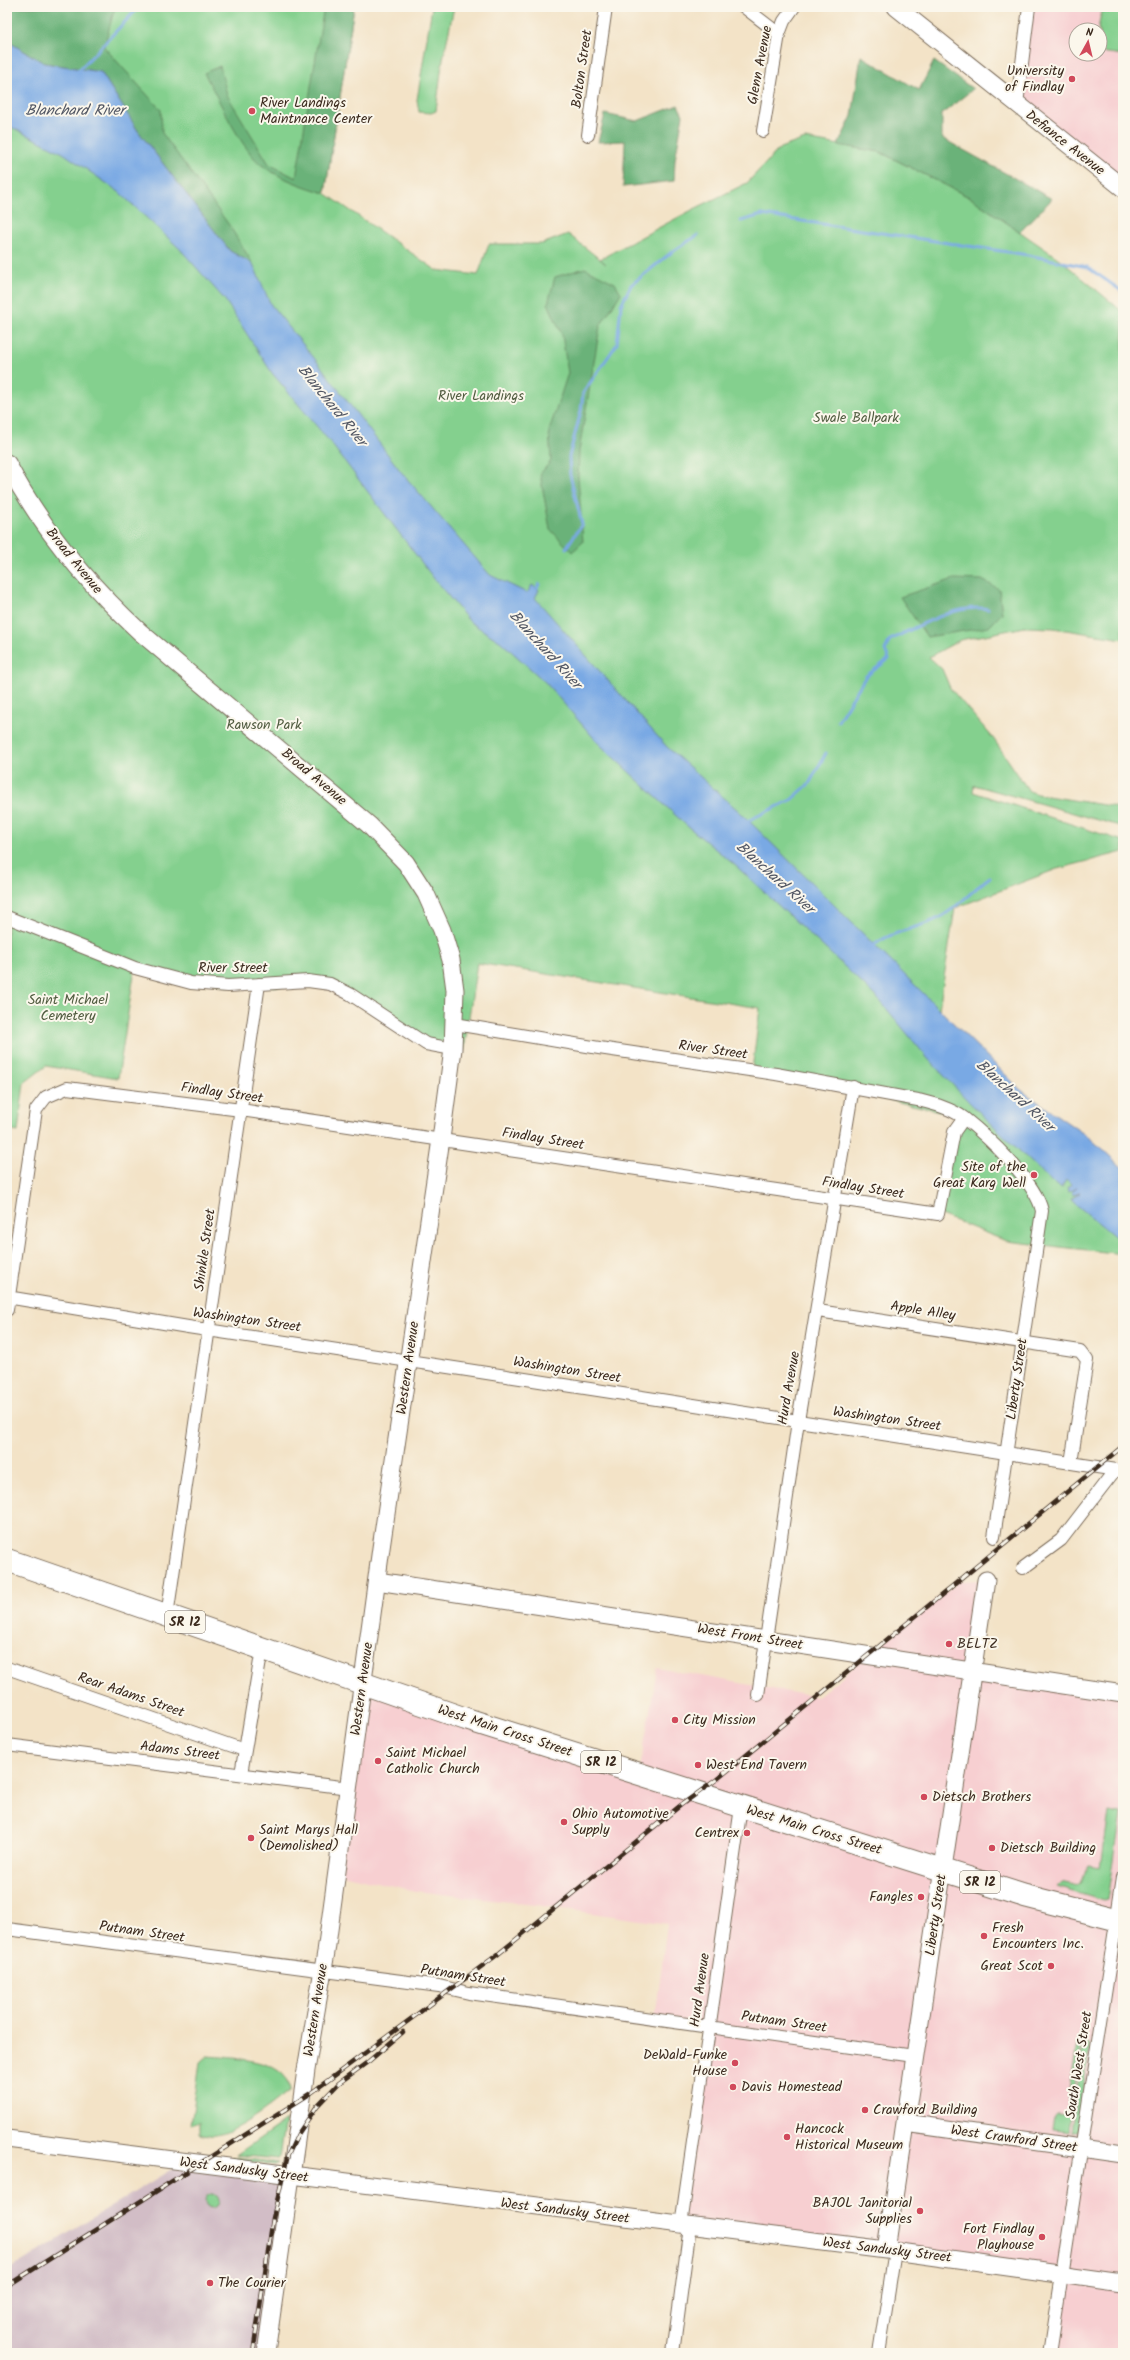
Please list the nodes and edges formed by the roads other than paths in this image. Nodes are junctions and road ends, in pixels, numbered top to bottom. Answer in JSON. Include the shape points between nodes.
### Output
{"nodes":[{"id":1,"x":606,"y":7,"type":"edge"},
{"id":2,"x":744,"y":7,"type":"edge"},
{"id":3,"x":794,"y":7,"type":"edge"},
{"id":4,"x":896,"y":7,"type":"edge"},
{"id":5,"x":1030,"y":7,"type":"edge"},
{"id":6,"x":779,"y":34,"type":"junction"},
{"id":7,"x":1017,"y":104,"type":"junction"},
{"id":8,"x":763,"y":131,"type":"dead end"},
{"id":9,"x":588,"y":135,"type":"dead end"},
{"id":10,"x":1123,"y":188,"type":"edge"},
{"id":11,"x":7,"y":463,"type":"edge"},
{"id":12,"x":7,"y":917,"type":"edge"},
{"id":13,"x":259,"y":984,"type":"junction"},
{"id":14,"x":455,"y":1024,"type":"junction"},
{"id":15,"x":453,"y":1049,"type":"junction"},
{"id":16,"x":853,"y":1087,"type":"junction"},
{"id":17,"x":241,"y":1110,"type":"junction"},
{"id":18,"x":964,"y":1118,"type":"junction"},
{"id":19,"x":440,"y":1139,"type":"junction"},
{"id":20,"x":836,"y":1199,"type":"junction"},
{"id":21,"x":8,"y":1297,"type":"edge"},
{"id":22,"x":7,"y":1310,"type":"edge"},
{"id":23,"x":818,"y":1311,"type":"junction"},
{"id":24,"x":208,"y":1330,"type":"junction"},
{"id":25,"x":1023,"y":1342,"type":"junction"},
{"id":26,"x":409,"y":1360,"type":"junction"},
{"id":27,"x":798,"y":1421,"type":"junction"},
{"id":28,"x":1007,"y":1452,"type":"junction"},
{"id":29,"x":1071,"y":1463,"type":"junction"},
{"id":30,"x":1119,"y":1470,"type":"edge"},
{"id":31,"x":994,"y":1537,"type":"dead end"},
{"id":32,"x":7,"y":1560,"type":"edge"},
{"id":33,"x":1023,"y":1568,"type":"dead end"},
{"id":34,"x":986,"y":1580,"type":"dead end"},
{"id":35,"x":377,"y":1582,"type":"junction"},
{"id":36,"x":167,"y":1616,"type":"junction"},
{"id":37,"x":765,"y":1639,"type":"junction"},
{"id":38,"x":262,"y":1649,"type":"junction"},
{"id":39,"x":7,"y":1668,"type":"edge"},
{"id":40,"x":974,"y":1672,"type":"junction"},
{"id":41,"x":363,"y":1684,"type":"junction"},
{"id":42,"x":1123,"y":1694,"type":"edge"},
{"id":43,"x":758,"y":1695,"type":"dead end"},
{"id":44,"x":7,"y":1745,"type":"edge"},
{"id":45,"x":244,"y":1750,"type":"junction"},
{"id":46,"x":241,"y":1774,"type":"junction"},
{"id":47,"x":349,"y":1788,"type":"junction"},
{"id":48,"x":741,"y":1807,"type":"junction"},
{"id":49,"x":942,"y":1870,"type":"junction"},
{"id":50,"x":1123,"y":1877,"type":"edge"},
{"id":51,"x":1120,"y":1921,"type":"edge"},
{"id":52,"x":7,"y":1929,"type":"edge"},
{"id":53,"x":323,"y":1972,"type":"junction"},
{"id":54,"x":710,"y":2026,"type":"junction"},
{"id":55,"x":914,"y":2056,"type":"junction"},
{"id":56,"x":905,"y":2123,"type":"junction"},
{"id":57,"x":7,"y":2139,"type":"edge"},
{"id":58,"x":1082,"y":2148,"type":"junction"},
{"id":59,"x":1123,"y":2154,"type":"edge"},
{"id":60,"x":292,"y":2176,"type":"junction"},
{"id":61,"x":685,"y":2226,"type":"junction"},
{"id":62,"x":890,"y":2250,"type":"junction"},
{"id":63,"x":1062,"y":2274,"type":"junction"},
{"id":64,"x":1123,"y":2283,"type":"edge"},
{"id":65,"x":266,"y":2353,"type":"edge"},
{"id":66,"x":673,"y":2353,"type":"edge"},
{"id":67,"x":879,"y":2353,"type":"edge"},
{"id":68,"x":1050,"y":2353,"type":"edge"}],
"edges":[{"from":1,"to":9,"type":"street","name":"Bolton Street"},
{"from":2,"to":6,"type":"street"},
{"from":3,"to":6,"type":"street","name":"Glenn Avenue"},
{"from":4,"to":7,"type":"street","name":"Defiance Avenue"},
{"from":5,"to":7,"type":"street"},
{"from":6,"to":8,"type":"street","name":"Glenn Avenue"},
{"from":7,"to":10,"type":"street","name":"Defiance Avenue"},
{"from":11,"to":14,"type":"street","name":"Broad Avenue","via":[[40,519],[107,602],[369,825],[406,863],[426,894],[447,945],[455,990]]},
{"from":12,"to":13,"type":"street","name":"River Street","via":[[45,934],[153,974],[206,985]]},
{"from":13,"to":15,"type":"street","name":"River Street","via":[[308,981],[330,984],[350,994],[426,1044]]},
{"from":13,"to":17,"type":"street","name":"Shinkle Street"},
{"from":14,"to":15,"type":"street","name":"Western Avenue"},
{"from":14,"to":16,"type":"street","name":"River Street"},
{"from":15,"to":19,"type":"street","name":"Western Avenue"},
{"from":16,"to":18,"type":"street","name":"River Street","via":[[934,1104]]},
{"from":16,"to":20,"type":"street","name":"Hurd Avenue"},
{"from":17,"to":19,"type":"street","name":"Findlay Street"},
{"from":17,"to":21,"type":"street","name":"Findlay Street","via":[[75,1088],[59,1090],[46,1097],[34,1116]]},
{"from":17,"to":24,"type":"street","name":"Shinkle Street"},
{"from":18,"to":20,"type":"street","name":"Findlay Street","via":[[954,1132],[938,1214]]},
{"from":18,"to":25,"type":"street","name":"Liberty Street","via":[[1031,1186],[1041,1204],[1042,1220]]},
{"from":19,"to":20,"type":"street","name":"Findlay Street"},
{"from":19,"to":26,"type":"street","name":"Western Avenue"},
{"from":20,"to":23,"type":"street","name":"Hurd Avenue"},
{"from":21,"to":22,"type":"street"},
{"from":21,"to":24,"type":"street","name":"Washington Street"},
{"from":23,"to":25,"type":"street","name":"Apple Alley"},
{"from":23,"to":27,"type":"street","name":"Hurd Avenue"},
{"from":24,"to":26,"type":"street","name":"Washington Street"},
{"from":24,"to":36,"type":"street","name":"Shinkle Street"},
{"from":25,"to":28,"type":"street","name":"Liberty Street"},
{"from":25,"to":29,"type":"street","name":"Apple Alley","via":[[1080,1351],[1087,1360]]},
{"from":26,"to":27,"type":"street","name":"Washington Street"},
{"from":26,"to":35,"type":"street","name":"Western Avenue"},
{"from":27,"to":28,"type":"street","name":"Washington Street"},
{"from":27,"to":37,"type":"street","name":"Hurd Avenue"},
{"from":28,"to":29,"type":"street","name":"Washington Street"},
{"from":28,"to":31,"type":"street","name":"Liberty Street"},
{"from":29,"to":30,"type":"street","name":"Washington Street"},
{"from":30,"to":33,"type":"street","via":[[1061,1540]]},
{"from":32,"to":36,"type":"highway","name":"West Main Cross Street","number":"SR 12"},
{"from":34,"to":40,"type":"street","name":"Liberty Street"},
{"from":35,"to":37,"type":"street","name":"West Front Street"},
{"from":35,"to":41,"type":"street","name":"Western Avenue"},
{"from":36,"to":38,"type":"highway","name":"West Main Cross Street","number":"SR 12"},
{"from":37,"to":40,"type":"street","name":"West Front Street"},
{"from":37,"to":43,"type":"street","name":"Hurd Avenue"},
{"from":38,"to":41,"type":"highway","name":"West Main Cross Street","number":"SR 12"},
{"from":38,"to":45,"type":"street"},
{"from":39,"to":45,"type":"street","name":"Rear Adams Street"},
{"from":40,"to":42,"type":"street","name":"West Front Street"},
{"from":40,"to":49,"type":"street","name":"Liberty Street"},
{"from":41,"to":47,"type":"street","name":"Western Avenue"},
{"from":41,"to":48,"type":"highway","name":"West Main Cross Street","number":"SR 12"},
{"from":44,"to":46,"type":"street","name":"Adams Street"},
{"from":45,"to":46,"type":"street"},
{"from":46,"to":47,"type":"street","name":"Adams Street"},
{"from":47,"to":53,"type":"street","name":"Western Avenue"},
{"from":48,"to":49,"type":"highway","name":"West Main Cross Street","number":"SR 12"},
{"from":48,"to":54,"type":"street","name":"Hurd Avenue"},
{"from":49,"to":51,"type":"highway","name":"West Main Cross Street","number":"SR 12"},
{"from":49,"to":55,"type":"street","name":"Liberty Street"},
{"from":50,"to":51,"type":"street","name":"South West Street"},
{"from":51,"to":58,"type":"street","name":"South West Street"},
{"from":52,"to":53,"type":"street","name":"Putnam Street"},
{"from":53,"to":54,"type":"street","name":"Putnam Street","via":[[439,1986],[469,1993]]},
{"from":53,"to":60,"type":"street","name":"Western Avenue"},
{"from":54,"to":55,"type":"street","name":"Putnam Street"},
{"from":54,"to":61,"type":"street","name":"Hurd Avenue"},
{"from":55,"to":56,"type":"street","name":"Liberty Street"},
{"from":56,"to":58,"type":"street","name":"West Crawford Street"},
{"from":56,"to":62,"type":"street","name":"Liberty Street"},
{"from":57,"to":60,"type":"street","name":"West Sandusky Street"},
{"from":58,"to":59,"type":"street","name":"West Crawford Street"},
{"from":58,"to":63,"type":"street","name":"South West Street"},
{"from":60,"to":61,"type":"street","name":"West Sandusky Street"},
{"from":60,"to":65,"type":"street","name":"Western Avenue"},
{"from":61,"to":62,"type":"street","name":"West Sandusky Street"},
{"from":61,"to":66,"type":"street","name":"Hurd Avenue"},
{"from":62,"to":63,"type":"street","name":"West Sandusky Street"},
{"from":62,"to":67,"type":"street","name":"Liberty Street"},
{"from":63,"to":64,"type":"street","name":"West Sandusky Street"},
{"from":63,"to":68,"type":"street","name":"South West Street"}]}
